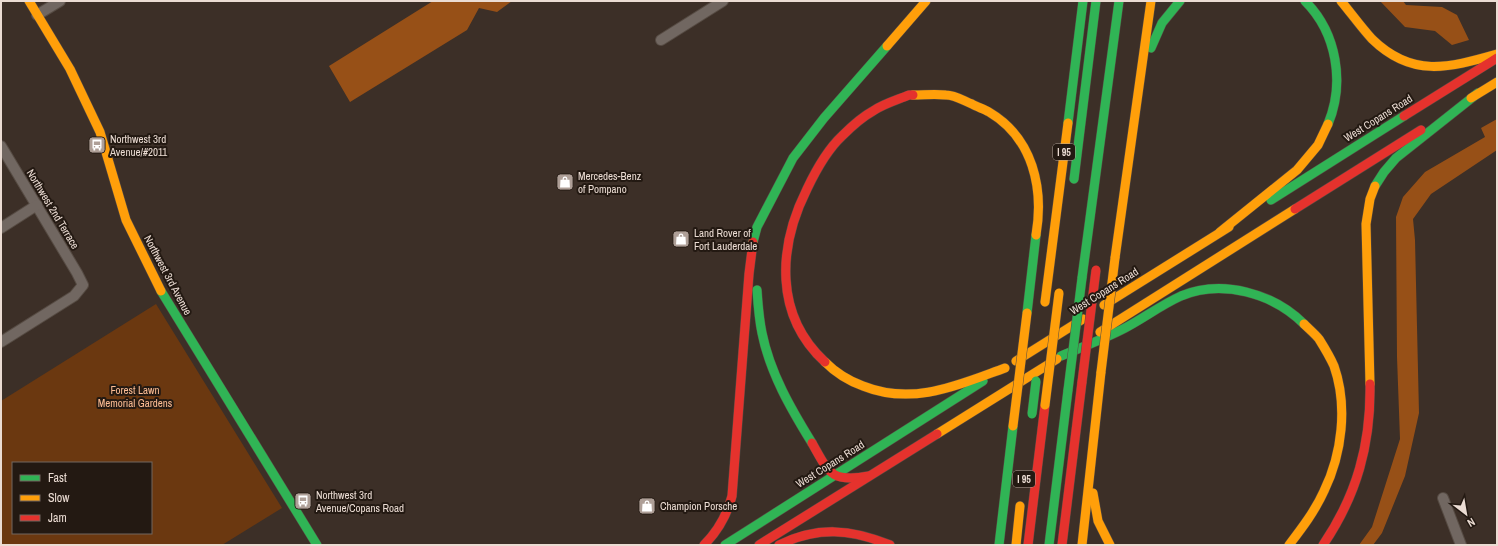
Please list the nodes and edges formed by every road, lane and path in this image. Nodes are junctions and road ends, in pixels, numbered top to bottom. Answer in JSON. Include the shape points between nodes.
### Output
{"nodes":[{"id":1,"x":29,"y":1,"type":"edge"},
{"id":2,"x":60,"y":1,"type":"edge"},
{"id":3,"x":723,"y":1,"type":"edge"},
{"id":4,"x":926,"y":1,"type":"edge"},
{"id":5,"x":1083,"y":1,"type":"edge"},
{"id":6,"x":1096,"y":1,"type":"edge"},
{"id":7,"x":1119,"y":1,"type":"edge"},
{"id":8,"x":1151,"y":1,"type":"edge"},
{"id":9,"x":1180,"y":1,"type":"edge"},
{"id":10,"x":1305,"y":1,"type":"edge"},
{"id":11,"x":1342,"y":1,"type":"edge"},
{"id":12,"x":37,"y":15,"type":"junction"},
{"id":13,"x":660,"y":40,"type":"dead end"},
{"id":14,"x":1497,"y":54,"type":"edge"},
{"id":15,"x":1497,"y":58,"type":"edge"},
{"id":16,"x":1497,"y":82,"type":"edge"},
{"id":17,"x":1140,"y":83,"type":"junction"},
{"id":18,"x":1478,"y":94,"type":"junction"},
{"id":19,"x":1,"y":146,"type":"edge"},
{"id":20,"x":778,"y":186,"type":"junction"},
{"id":21,"x":1072,"y":191,"type":"dead end"},
{"id":22,"x":37,"y":205,"type":"junction"},
{"id":23,"x":1,"y":228,"type":"edge"},
{"id":24,"x":1220,"y":232,"type":"junction"},
{"id":25,"x":1096,"y":266,"type":"dead end"},
{"id":26,"x":1060,"y":289,"type":"dead end"},
{"id":27,"x":1045,"y":306,"type":"dead end"},
{"id":28,"x":1042,"y":332,"type":"dead end"},
{"id":29,"x":1,"y":342,"type":"edge"},
{"id":30,"x":1061,"y":356,"type":"junction"},
{"id":31,"x":1005,"y":368,"type":"junction"},
{"id":32,"x":1031,"y":418,"type":"dead end"},
{"id":33,"x":1092,"y":447,"type":"junction"},
{"id":34,"x":835,"y":476,"type":"junction"},
{"id":35,"x":869,"y":476,"type":"junction"},
{"id":36,"x":1443,"y":498,"type":"dead end"},
{"id":37,"x":1021,"y":499,"type":"dead end"},
{"id":38,"x":317,"y":545,"type":"edge"},
{"id":39,"x":704,"y":545,"type":"edge"},
{"id":40,"x":725,"y":545,"type":"edge"},
{"id":41,"x":759,"y":545,"type":"edge"},
{"id":42,"x":779,"y":545,"type":"edge"},
{"id":43,"x":890,"y":545,"type":"edge"},
{"id":44,"x":999,"y":545,"type":"edge"},
{"id":45,"x":1016,"y":545,"type":"edge"},
{"id":46,"x":1028,"y":545,"type":"edge"},
{"id":47,"x":1049,"y":545,"type":"edge"},
{"id":48,"x":1062,"y":545,"type":"edge"},
{"id":49,"x":1082,"y":545,"type":"edge"},
{"id":50,"x":1110,"y":545,"type":"edge"},
{"id":51,"x":1289,"y":545,"type":"edge"},
{"id":52,"x":1322,"y":545,"type":"edge"},
{"id":53,"x":1460,"y":545,"type":"edge"}],
"edges":[{"from":1,"to":12,"type":"main road","name":"Northwest 3rd Avenue"},
{"from":2,"to":12,"type":"street"},
{"from":3,"to":13,"type":"street"},
{"from":4,"to":20,"type":"main road","via":[[812,133],[793,158]]},
{"from":5,"to":27,"type":"main road","number":"I 95"},
{"from":6,"to":21,"type":"main road"},
{"from":7,"to":47,"type":"main road","bridge":true},
{"from":8,"to":17,"type":"main road"},
{"from":9,"to":17,"type":"main road","via":[[1160,25]]},
{"from":10,"to":24,"type":"main road","via":[[1321,19],[1334,52],[1337,89],[1329,124],[1319,144],[1299,169]]},
{"from":11,"to":14,"type":"main road","via":[[1376,42],[1390,53],[1410,63],[1446,67]]},
{"from":12,"to":38,"type":"main road","name":"Northwest 3rd Avenue","via":[[70,69],[100,132],[126,220],[146,263],[164,297]]},
{"from":15,"to":24,"type":"main road","name":"West Copans Road"},
{"from":16,"to":18,"type":"main road"},
{"from":17,"to":33,"type":"main road","bridge":true},
{"from":18,"to":30,"type":"main road"},
{"from":18,"to":52,"type":"main road","via":[[1396,158],[1385,170],[1372,192],[1366,234],[1370,384],[1367,438],[1350,496]]},
{"from":19,"to":22,"type":"street","name":"Northwest 2nd Terrace"},
{"from":20,"to":34,"type":"main road","via":[[764,230],[758,262],[758,309],[764,341],[773,372],[786,400]]},
{"from":20,"to":39,"type":"main road","via":[[760,221],[752,247],[732,496],[723,521]]},
{"from":22,"to":23,"type":"street"},
{"from":22,"to":29,"type":"street","name":"Northwest 2nd Terrace","via":[[83,286],[74,296]]},
{"from":24,"to":31,"type":"main road","name":"West Copans Road"},
{"from":25,"to":48,"type":"main road","bridge":true},
{"from":26,"to":46,"type":"main road","bridge":true},
{"from":28,"to":32,"type":"main road","bridge":true},
{"from":30,"to":35,"type":"main road"},
{"from":30,"to":51,"type":"main road","via":[[1127,327],[1169,301],[1198,291],[1220,289],[1251,293],[1270,300],[1296,316],[1318,337],[1328,354],[1340,385],[1342,417],[1337,454],[1329,479],[1313,513]]},
{"from":31,"to":34,"type":"main road","name":"West Copans Road"},
{"from":31,"to":44,"type":"main road","bridge":true,"via":[[934,392],[893,394],[864,387],[842,376],[822,360],[804,337],[791,310],[786,289],[786,255],[803,195],[814,173],[835,143],[858,120],[891,100],[919,94],[937,94],[974,103],[998,118],[1011,130],[1030,160],[1036,178],[1039,217]]},
{"from":33,"to":49,"type":"main road"},
{"from":33,"to":50,"type":"main road","via":[[1094,499],[1098,522]]},
{"from":34,"to":35,"type":"main road","via":[[849,480]]},
{"from":34,"to":40,"type":"main road","name":"West Copans Road"},
{"from":35,"to":41,"type":"main road"},
{"from":36,"to":53,"type":"street"},
{"from":37,"to":45,"type":"main road","number":"I 95"},
{"from":42,"to":43,"type":"main road","via":[[799,536],[831,531],[865,535]]}]}
